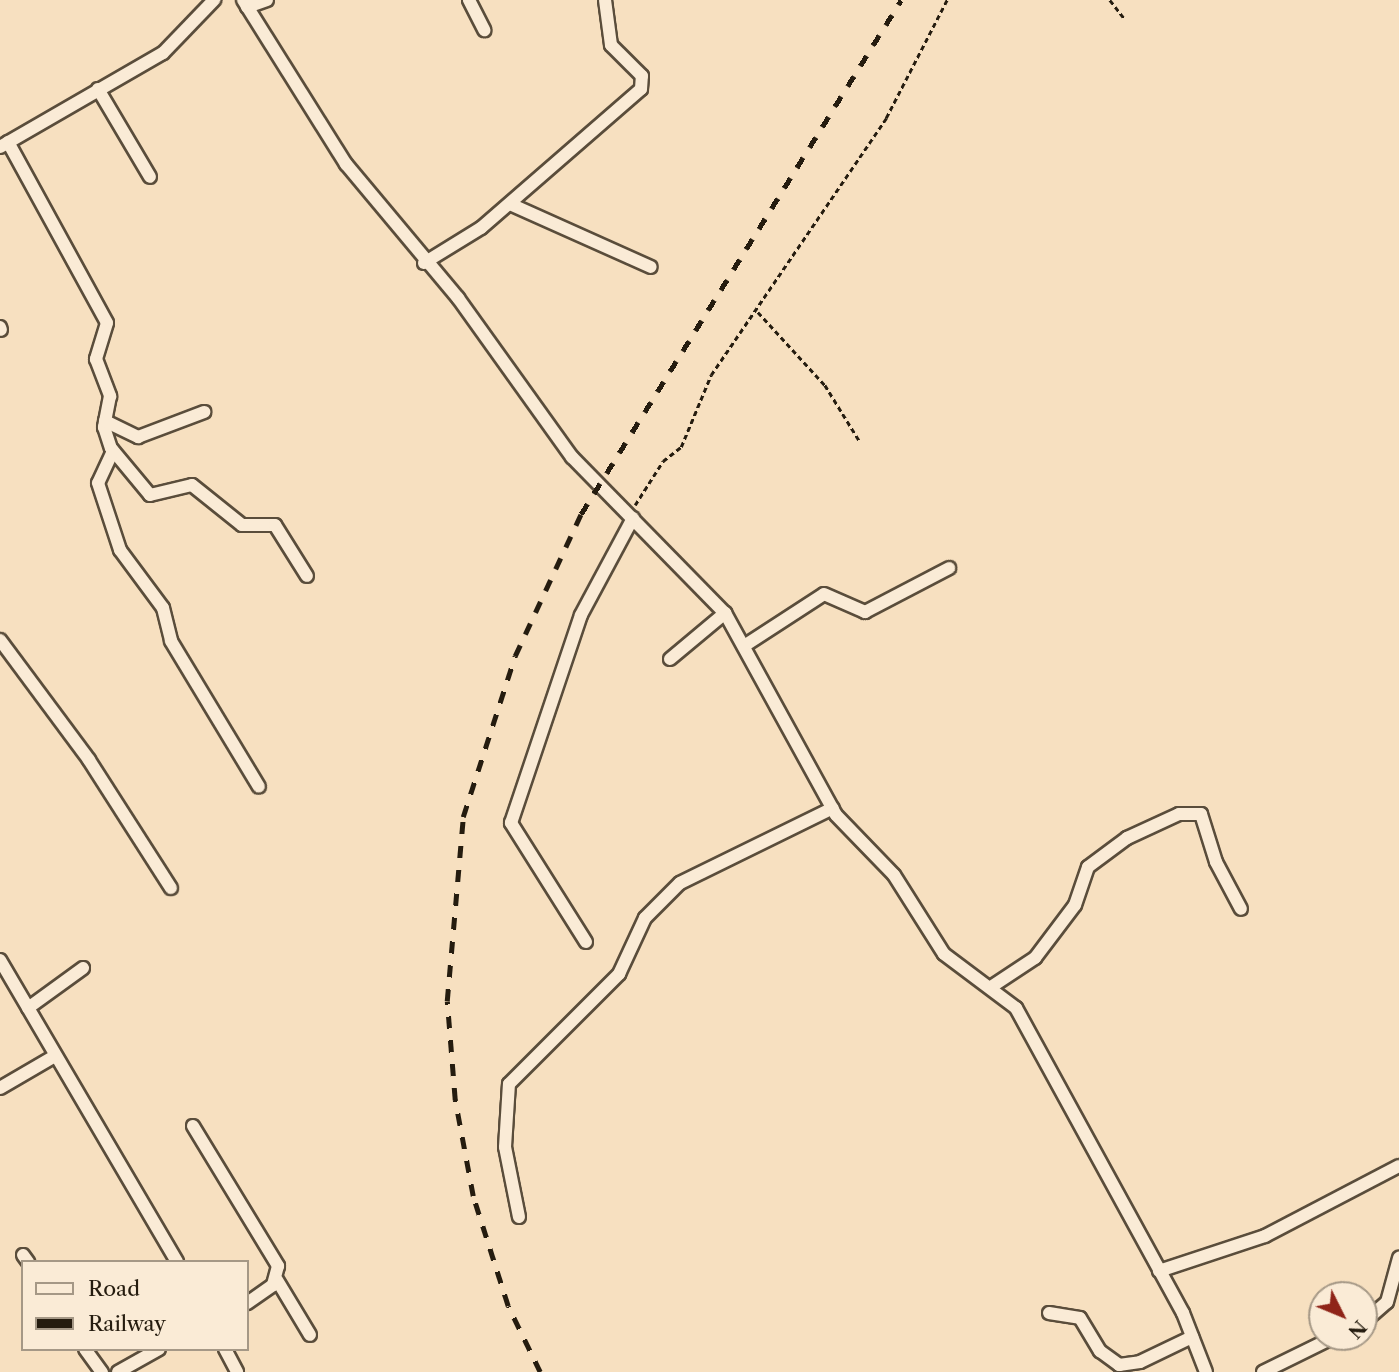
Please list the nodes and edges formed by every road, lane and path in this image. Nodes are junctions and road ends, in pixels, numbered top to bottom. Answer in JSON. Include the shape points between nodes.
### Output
{"nodes":[{"id":1,"x":267,"y":0,"type":"edge"},
{"id":2,"x":469,"y":0,"type":"edge"},
{"id":3,"x":606,"y":0,"type":"edge"},
{"id":4,"x":947,"y":0,"type":"edge"},
{"id":5,"x":1110,"y":0,"type":"edge"},
{"id":6,"x":206,"y":3,"type":"edge"},
{"id":7,"x":245,"y":3,"type":"edge"},
{"id":8,"x":1125,"y":19,"type":"dead end"},
{"id":9,"x":484,"y":30,"type":"dead end"},
{"id":10,"x":98,"y":89,"type":"junction"},
{"id":11,"x":4,"y":144,"type":"edge"},
{"id":12,"x":150,"y":177,"type":"dead end"},
{"id":13,"x":510,"y":204,"type":"junction"},
{"id":14,"x":424,"y":262,"type":"junction"},
{"id":15,"x":651,"y":267,"type":"dead end"},
{"id":16,"x":758,"y":312,"type":"junction"},
{"id":17,"x":204,"y":412,"type":"dead end"},
{"id":18,"x":105,"y":421,"type":"junction"},
{"id":19,"x":859,"y":440,"type":"dead end"},
{"id":20,"x":113,"y":451,"type":"junction"},
{"id":21,"x":631,"y":517,"type":"junction"},
{"id":22,"x":949,"y":568,"type":"dead end"},
{"id":23,"x":307,"y":576,"type":"dead end"},
{"id":24,"x":725,"y":613,"type":"junction"},
{"id":25,"x":0,"y":640,"type":"edge"},
{"id":26,"x":744,"y":646,"type":"junction"},
{"id":27,"x":670,"y":659,"type":"dead end"},
{"id":28,"x":258,"y":787,"type":"dead end"},
{"id":29,"x":833,"y":808,"type":"junction"},
{"id":30,"x":171,"y":888,"type":"dead end"},
{"id":31,"x":1241,"y":909,"type":"dead end"},
{"id":32,"x":586,"y":942,"type":"dead end"},
{"id":33,"x":0,"y":960,"type":"edge"},
{"id":34,"x":83,"y":968,"type":"dead end"},
{"id":35,"x":990,"y":987,"type":"junction"},
{"id":36,"x":28,"y":1007,"type":"junction"},
{"id":37,"x":55,"y":1056,"type":"junction"},
{"id":38,"x":0,"y":1088,"type":"edge"},
{"id":39,"x":193,"y":1126,"type":"dead end"},
{"id":40,"x":1399,"y":1166,"type":"edge"},
{"id":41,"x":519,"y":1217,"type":"dead end"},
{"id":42,"x":1399,"y":1258,"type":"edge"},
{"id":43,"x":176,"y":1260,"type":"edge"},
{"id":44,"x":1159,"y":1271,"type":"junction"},
{"id":45,"x":277,"y":1280,"type":"junction"},
{"id":46,"x":248,"y":1302,"type":"edge"},
{"id":47,"x":1378,"y":1310,"type":"edge"},
{"id":48,"x":1049,"y":1313,"type":"dead end"},
{"id":49,"x":310,"y":1335,"type":"dead end"},
{"id":50,"x":1192,"y":1338,"type":"junction"},
{"id":51,"x":1308,"y":1350,"type":"edge"},
{"id":52,"x":87,"y":1351,"type":"edge"},
{"id":53,"x":155,"y":1351,"type":"edge"},
{"id":54,"x":226,"y":1351,"type":"edge"},
{"id":55,"x":103,"y":1372,"type":"edge"},
{"id":56,"x":118,"y":1372,"type":"edge"},
{"id":57,"x":237,"y":1372,"type":"edge"},
{"id":58,"x":1206,"y":1372,"type":"edge"},
{"id":59,"x":1262,"y":1372,"type":"edge"}],
"edges":[{"from":1,"to":7,"type":"street"},
{"from":2,"to":9,"type":"street"},
{"from":3,"to":13,"type":"street","via":[[611,45],[642,76],[641,89]]},
{"from":4,"to":16,"type":"path","via":[[886,118],[855,156]]},
{"from":5,"to":8,"type":"path"},
{"from":6,"to":10,"type":"street","via":[[163,53]]},
{"from":7,"to":14,"type":"street","via":[[346,164]]},
{"from":10,"to":11,"type":"street"},
{"from":10,"to":12,"type":"street"},
{"from":11,"to":18,"type":"street","via":[[107,323],[96,359],[110,396]]},
{"from":13,"to":14,"type":"street"},
{"from":13,"to":15,"type":"street"},
{"from":14,"to":21,"type":"street","via":[[458,298],[572,457]]},
{"from":16,"to":19,"type":"path","via":[[825,385]]},
{"from":16,"to":21,"type":"path","via":[[711,375],[681,447],[663,461]]},
{"from":17,"to":18,"type":"street","via":[[138,437]]},
{"from":18,"to":20,"type":"street"},
{"from":20,"to":23,"type":"street","via":[[150,495],[192,485],[242,525],[275,525]]},
{"from":20,"to":28,"type":"street","via":[[98,483],[120,550],[163,608],[171,641]]},
{"from":21,"to":24,"type":"street"},
{"from":21,"to":32,"type":"street","via":[[581,615],[511,823]]},
{"from":22,"to":26,"type":"street","via":[[865,612],[827,593]]},
{"from":24,"to":26,"type":"street"},
{"from":24,"to":27,"type":"street"},
{"from":25,"to":30,"type":"street","via":[[89,760]]},
{"from":26,"to":29,"type":"street"},
{"from":29,"to":35,"type":"street","via":[[894,874],[940,949]]},
{"from":29,"to":41,"type":"street","via":[[680,883],[645,918],[619,974],[509,1084],[505,1147]]},
{"from":31,"to":35,"type":"street","via":[[1212,852],[1205,820],[1192,810],[1145,828],[1088,867],[1075,905],[1035,958]]},
{"from":33,"to":36,"type":"street"},
{"from":34,"to":36,"type":"street"},
{"from":35,"to":44,"type":"street","via":[[1023,1020]]},
{"from":36,"to":37,"type":"street"},
{"from":37,"to":38,"type":"street"},
{"from":37,"to":43,"type":"street"},
{"from":39,"to":45,"type":"street","via":[[278,1266]]},
{"from":40,"to":44,"type":"street","via":[[1265,1236]]},
{"from":42,"to":47,"type":"street","via":[[1387,1302]]},
{"from":44,"to":50,"type":"street"},
{"from":45,"to":46,"type":"street"},
{"from":45,"to":49,"type":"street"},
{"from":48,"to":50,"type":"street","via":[[1080,1318],[1101,1351],[1119,1365]]},
{"from":50,"to":58,"type":"street"},
{"from":51,"to":59,"type":"street"},
{"from":52,"to":55,"type":"street"},
{"from":53,"to":56,"type":"street"},
{"from":54,"to":57,"type":"street"}]}
